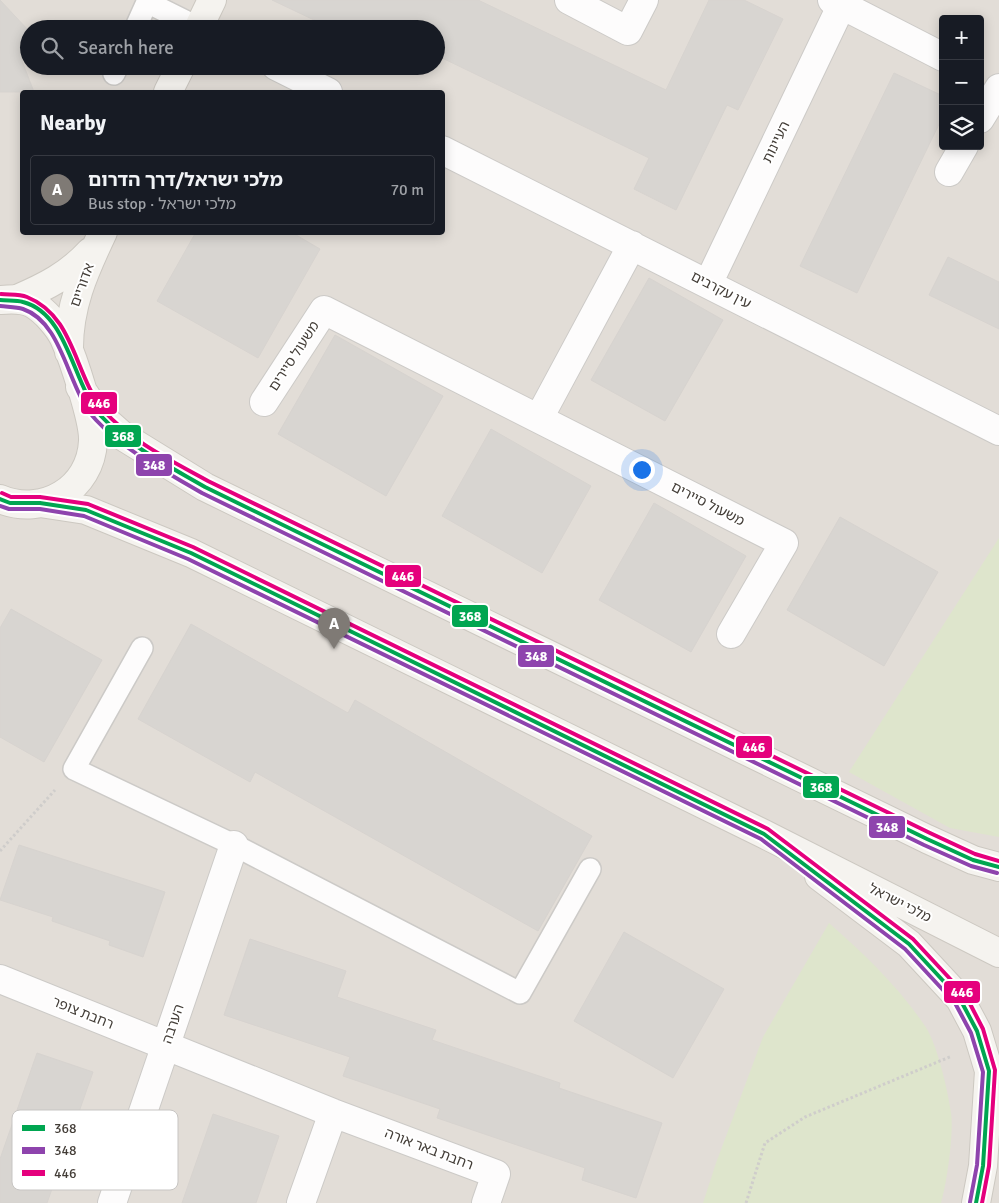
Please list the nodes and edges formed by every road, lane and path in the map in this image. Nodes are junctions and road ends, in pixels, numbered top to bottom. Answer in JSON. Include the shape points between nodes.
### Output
{"nodes":[{"id":1,"x":212,"y":0,"type":"edge"},
{"id":2,"x":569,"y":0,"type":"edge"},
{"id":3,"x":644,"y":0,"type":"edge"},
{"id":4,"x":148,"y":1,"type":"edge"},
{"id":5,"x":840,"y":2,"type":"edge"},
{"id":6,"x":139,"y":20,"type":"edge"},
{"id":7,"x":185,"y":20,"type":"edge"},
{"id":8,"x":203,"y":20,"type":"edge"},
{"id":9,"x":939,"y":55,"type":"edge"},
{"id":10,"x":176,"y":75,"type":"edge"},
{"id":11,"x":294,"y":75,"type":"edge"},
{"id":12,"x":984,"y":78,"type":"edge"},
{"id":13,"x":999,"y":87,"type":"edge"},
{"id":14,"x":169,"y":90,"type":"edge"},
{"id":15,"x":324,"y":90,"type":"edge"},
{"id":16,"x":984,"y":112,"type":"edge"},
{"id":17,"x":962,"y":150,"type":"edge"},
{"id":18,"x":445,"y":152,"type":"edge"},
{"id":19,"x":948,"y":172,"type":"dead end"},
{"id":20,"x":100,"y":239,"type":"edge"},
{"id":21,"x":632,"y":245,"type":"junction"},
{"id":22,"x":708,"y":284,"type":"junction"},
{"id":23,"x":8,"y":299,"type":"edge"},
{"id":24,"x":69,"y":354,"type":"junction"},
{"id":25,"x":80,"y":387,"type":"junction"},
{"id":26,"x":264,"y":402,"type":"dead end"},
{"id":27,"x":539,"y":418,"type":"junction"},
{"id":28,"x":999,"y":430,"type":"edge"},
{"id":29,"x":14,"y":504,"type":"edge"},
{"id":30,"x":731,"y":634,"type":"dead end"},
{"id":31,"x":142,"y":648,"type":"dead end"},
{"id":32,"x":74,"y":769,"type":"junction"},
{"id":33,"x":764,"y":834,"type":"junction"},
{"id":34,"x":234,"y":845,"type":"junction"},
{"id":35,"x":0,"y":851,"type":"edge"},
{"id":36,"x":999,"y":867,"type":"edge"},
{"id":37,"x":590,"y":869,"type":"dead end"},
{"id":38,"x":999,"y":953,"type":"edge"},
{"id":39,"x":0,"y":979,"type":"edge"},
{"id":40,"x":981,"y":1045,"type":"junction"},
{"id":41,"x":166,"y":1046,"type":"junction"},
{"id":42,"x":144,"y":1110,"type":"edge"},
{"id":43,"x":333,"y":1113,"type":"junction"},
{"id":44,"x":999,"y":1183,"type":"edge"},
{"id":45,"x":116,"y":1190,"type":"edge"},
{"id":46,"x":112,"y":1203,"type":"edge"},
{"id":47,"x":301,"y":1203,"type":"edge"},
{"id":48,"x":486,"y":1203,"type":"edge"},
{"id":49,"x":746,"y":1203,"type":"edge"},
{"id":50,"x":976,"y":1203,"type":"edge"},
{"id":51,"x":992,"y":1203,"type":"edge"}],
"edges":[{"from":1,"to":8,"type":"street"},
{"from":2,"to":3,"type":"street","via":[[628,32]]},
{"from":4,"to":6,"type":"lane"},
{"from":4,"to":7,"type":"lane"},
{"from":5,"to":9,"type":"street"},
{"from":5,"to":22,"type":"street","name":"העיינות"},
{"from":10,"to":14,"type":"street"},
{"from":11,"to":15,"type":"street"},
{"from":12,"to":13,"type":"street"},
{"from":13,"to":16,"type":"street"},
{"from":17,"to":19,"type":"street"},
{"from":18,"to":21,"type":"street","name":"עין עקרבים"},
{"from":20,"to":23,"type":"street","name":"אדוריים","via":[[76,268],[50,285]]},
{"from":20,"to":24,"type":"street","name":"אדוריים","via":[[74,301],[68,327]]},
{"from":21,"to":22,"type":"street","name":"עין עקרבים"},
{"from":21,"to":27,"type":"street"},
{"from":22,"to":28,"type":"street","name":"עין עקרבים"},
{"from":23,"to":24,"type":"street","via":[[33,304],[54,323]]},
{"from":24,"to":25,"type":"street"},
{"from":25,"to":29,"type":"street","via":[[92,426],[89,463],[72,488],[55,500]]},
{"from":25,"to":36,"type":"street","via":[[98,414],[124,437],[205,487],[927,839],[973,860]]},
{"from":26,"to":27,"type":"street","name":"משעול סיירים","via":[[324,310]]},
{"from":27,"to":30,"type":"street","name":"משעול סיירים","via":[[784,543]]},
{"from":29,"to":33,"type":"street","name":"מלכי ישראל","via":[[86,510],[191,553]]},
{"from":31,"to":32,"type":"lane"},
{"from":32,"to":34,"type":"lane"},
{"from":32,"to":35,"type":"path"},
{"from":33,"to":38,"type":"street","name":"מלכי ישראל"},
{"from":33,"to":40,"type":"street","via":[[909,944],[960,999]]},
{"from":34,"to":37,"type":"lane","via":[[520,994]]},
{"from":34,"to":41,"type":"street","name":"הערבה"},
{"from":39,"to":41,"type":"street","name":"רחבת צופר"},
{"from":40,"to":49,"type":"path","via":[[805,1117],[765,1143]]},
{"from":40,"to":50,"type":"street","via":[[989,1071],[988,1109]]},
{"from":41,"to":42,"type":"street","name":"הערבה"},
{"from":41,"to":43,"type":"street","name":"רחבת באר אורה"},
{"from":43,"to":47,"type":"street"},
{"from":43,"to":48,"type":"street","name":"רחבת באר אורה","via":[[496,1174]]},
{"from":44,"to":51,"type":"street"},
{"from":45,"to":46,"type":"street","name":"הערבה"}]}
